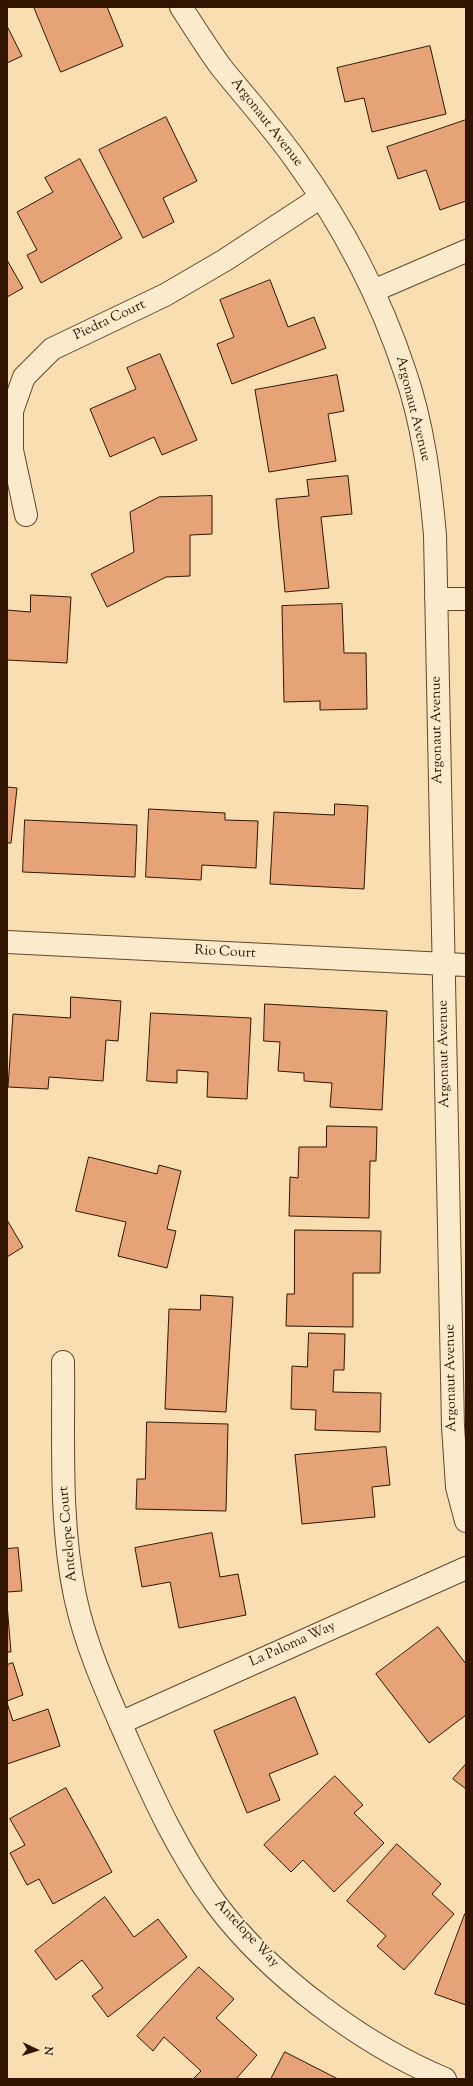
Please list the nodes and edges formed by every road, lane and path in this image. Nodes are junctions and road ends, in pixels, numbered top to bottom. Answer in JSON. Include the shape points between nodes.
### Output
{"nodes":[{"id":1,"x":181,"y":7,"type":"edge"},
{"id":2,"x":321,"y":197,"type":"junction"},
{"id":3,"x":466,"y":251,"type":"edge"},
{"id":4,"x":373,"y":291,"type":"junction"},
{"id":5,"x":26,"y":515,"type":"dead end"},
{"id":6,"x":436,"y":599,"type":"junction"},
{"id":7,"x":466,"y":599,"type":"edge"},
{"id":8,"x":7,"y":942,"type":"edge"},
{"id":9,"x":443,"y":965,"type":"junction"},
{"id":10,"x":466,"y":965,"type":"edge"},
{"id":11,"x":63,"y":1362,"type":"dead end"},
{"id":12,"x":466,"y":1521,"type":"edge"},
{"id":13,"x":466,"y":1568,"type":"edge"},
{"id":14,"x":120,"y":1723,"type":"junction"},
{"id":15,"x":445,"y":2079,"type":"edge"}],
"edges":[{"from":1,"to":2,"type":"street","name":"Argonaut Avenue","via":[[221,66],[294,158]]},
{"from":2,"to":4,"type":"street","name":"Argonaut Avenue","via":[[349,243]]},
{"from":2,"to":5,"type":"street","name":"Piedra Court","via":[[165,295],[52,349],[24,377],[12,411],[12,450]]},
{"from":3,"to":4,"type":"street"},
{"from":4,"to":6,"type":"street","name":"Argonaut Avenue","via":[[406,373],[419,426],[430,482],[435,535]]},
{"from":6,"to":7,"type":"street"},
{"from":6,"to":9,"type":"street","name":"Argonaut Avenue"},
{"from":8,"to":9,"type":"street","name":"Rio Court"},
{"from":9,"to":10,"type":"street","name":"Rio Court"},
{"from":9,"to":12,"type":"street","name":"Argonaut Avenue","via":[[452,1426],[457,1487]]},
{"from":11,"to":14,"type":"street","name":"Antelope Court","via":[[67,1543],[75,1596],[92,1656]]},
{"from":13,"to":14,"type":"street","name":"La Paloma Way"},
{"from":14,"to":15,"type":"street","name":"Antelope Way","via":[[158,1809],[183,1854],[216,1904],[257,1950],[298,1988],[339,2019],[387,2049]]}]}
